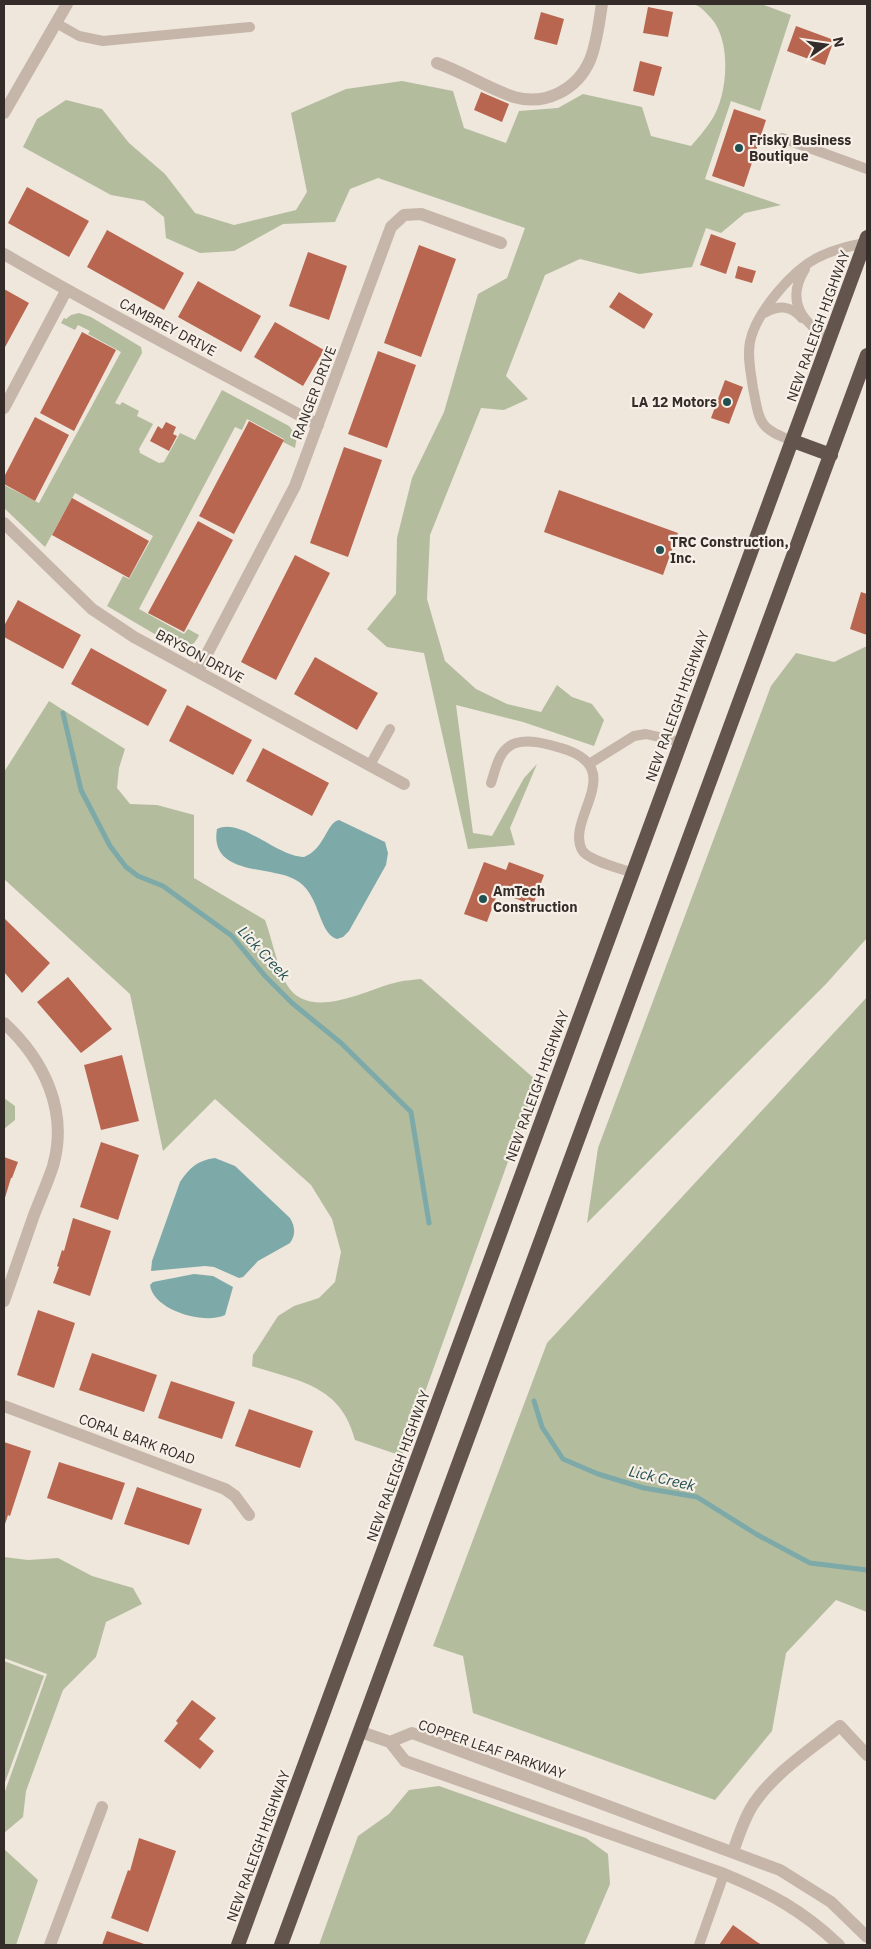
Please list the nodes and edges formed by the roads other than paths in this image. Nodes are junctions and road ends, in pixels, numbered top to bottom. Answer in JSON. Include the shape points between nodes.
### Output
{"nodes":[{"id":1,"x":68,"y":4,"type":"edge"},
{"id":2,"x":602,"y":4,"type":"edge"},
{"id":3,"x":56,"y":23,"type":"junction"},
{"id":4,"x":250,"y":27,"type":"dead end"},
{"id":5,"x":436,"y":63,"type":"dead end"},
{"id":6,"x":4,"y":114,"type":"edge"},
{"id":7,"x":782,"y":138,"type":"dead end"},
{"id":8,"x":867,"y":169,"type":"edge"},
{"id":9,"x":866,"y":240,"type":"edge"},
{"id":10,"x":501,"y":243,"type":"dead end"},
{"id":11,"x":4,"y":254,"type":"edge"},
{"id":12,"x":820,"y":256,"type":"junction"},
{"id":13,"x":66,"y":291,"type":"junction"},
{"id":14,"x":762,"y":315,"type":"junction"},
{"id":15,"x":804,"y":320,"type":"junction"},
{"id":16,"x":831,"y":339,"type":"junction"},
{"id":17,"x":867,"y":355,"type":"edge"},
{"id":18,"x":4,"y":408,"type":"edge"},
{"id":19,"x":318,"y":425,"type":"junction"},
{"id":20,"x":792,"y":441,"type":"junction"},
{"id":21,"x":831,"y":454,"type":"junction"},
{"id":22,"x":4,"y":523,"type":"edge"},
{"id":23,"x":198,"y":671,"type":"junction"},
{"id":24,"x":390,"y":729,"type":"dead end"},
{"id":25,"x":681,"y":742,"type":"junction"},
{"id":26,"x":589,"y":764,"type":"junction"},
{"id":27,"x":370,"y":765,"type":"junction"},
{"id":28,"x":491,"y":783,"type":"dead end"},
{"id":29,"x":404,"y":784,"type":"dead end"},
{"id":30,"x":633,"y":873,"type":"junction"},
{"id":31,"x":4,"y":1023,"type":"edge"},
{"id":32,"x":4,"y":1302,"type":"edge"},
{"id":33,"x":4,"y":1406,"type":"edge"},
{"id":34,"x":249,"y":1515,"type":"dead end"},
{"id":35,"x":361,"y":1732,"type":"junction"},
{"id":36,"x":390,"y":1742,"type":"junction"},
{"id":37,"x":867,"y":1755,"type":"edge"},
{"id":38,"x":102,"y":1808,"type":"dead end"},
{"id":39,"x":733,"y":1852,"type":"junction"},
{"id":40,"x":724,"y":1874,"type":"junction"},
{"id":41,"x":867,"y":1937,"type":"edge"},
{"id":42,"x":50,"y":1945,"type":"edge"},
{"id":43,"x":238,"y":1945,"type":"edge"},
{"id":44,"x":281,"y":1945,"type":"edge"},
{"id":45,"x":699,"y":1945,"type":"edge"},
{"id":46,"x":839,"y":1945,"type":"edge"}],
"edges":[{"from":1,"to":3,"type":"street"},
{"from":2,"to":5,"type":"street","via":[[590,61],[578,80],[551,98],[516,98]]},
{"from":3,"to":4,"type":"lane","via":[[79,36],[103,41]]},
{"from":3,"to":6,"type":"street"},
{"from":7,"to":8,"type":"lane"},
{"from":9,"to":12,"type":"lane"},
{"from":9,"to":16,"type":"highway","name":"NEW RALEIGH HIGHWAY"},
{"from":10,"to":19,"type":"street","name":"RANGER DRIVE","via":[[421,214],[404,216],[397,221],[391,227]]},
{"from":11,"to":13,"type":"street","name":"CAMBREY DRIVE"},
{"from":12,"to":14,"type":"lane","via":[[804,265],[790,279]]},
{"from":12,"to":15,"type":"lane","via":[[806,266],[798,279],[796,294]]},
{"from":13,"to":18,"type":"street"},
{"from":13,"to":19,"type":"street","name":"CAMBREY DRIVE"},
{"from":14,"to":15,"type":"lane","via":[[781,306],[790,308]]},
{"from":14,"to":20,"type":"lane","via":[[753,332],[749,353],[758,413],[765,428]]},
{"from":15,"to":16,"type":"lane"},
{"from":16,"to":20,"type":"highway","name":"NEW RALEIGH HIGHWAY"},
{"from":17,"to":21,"type":"highway"},
{"from":19,"to":23,"type":"street","name":"RANGER DRIVE","via":[[295,486]]},
{"from":20,"to":21,"type":"highway"},
{"from":20,"to":25,"type":"highway","name":"NEW RALEIGH HIGHWAY"},
{"from":21,"to":35,"type":"highway"},
{"from":22,"to":23,"type":"street","name":"BRYSON DRIVE","via":[[92,609],[134,637]]},
{"from":23,"to":27,"type":"street","name":"BRYSON DRIVE"},
{"from":24,"to":27,"type":"lane"},
{"from":25,"to":26,"type":"lane","via":[[640,734]]},
{"from":25,"to":30,"type":"highway","name":"NEW RALEIGH HIGHWAY"},
{"from":26,"to":28,"type":"lane","via":[[576,753],[539,742],[519,742],[504,751]]},
{"from":26,"to":30,"type":"lane","via":[[592,786],[580,833],[581,849],[592,858]]},
{"from":27,"to":29,"type":"street","name":"BRYSON DRIVE"},
{"from":30,"to":43,"type":"highway","name":"NEW RALEIGH HIGHWAY"},
{"from":31,"to":32,"type":"street","via":[[29,1048],[44,1073],[53,1099],[57,1126],[53,1164]]},
{"from":33,"to":34,"type":"street","name":"CORAL BARK ROAD","via":[[225,1489],[235,1496]]},
{"from":35,"to":36,"type":"street"},
{"from":35,"to":44,"type":"highway"},
{"from":36,"to":39,"type":"street","name":"COPPER LEAF PARKWAY","via":[[412,1733]]},
{"from":36,"to":40,"type":"street","via":[[405,1761]]},
{"from":37,"to":39,"type":"street","via":[[840,1726],[785,1771],[761,1796],[751,1808]]},
{"from":38,"to":42,"type":"street"},
{"from":39,"to":41,"type":"street","name":"COPPER LEAF PARKWAY","via":[[780,1870],[831,1902]]},
{"from":40,"to":45,"type":"lane"},
{"from":40,"to":46,"type":"street","via":[[769,1892],[815,1922]]}]}
